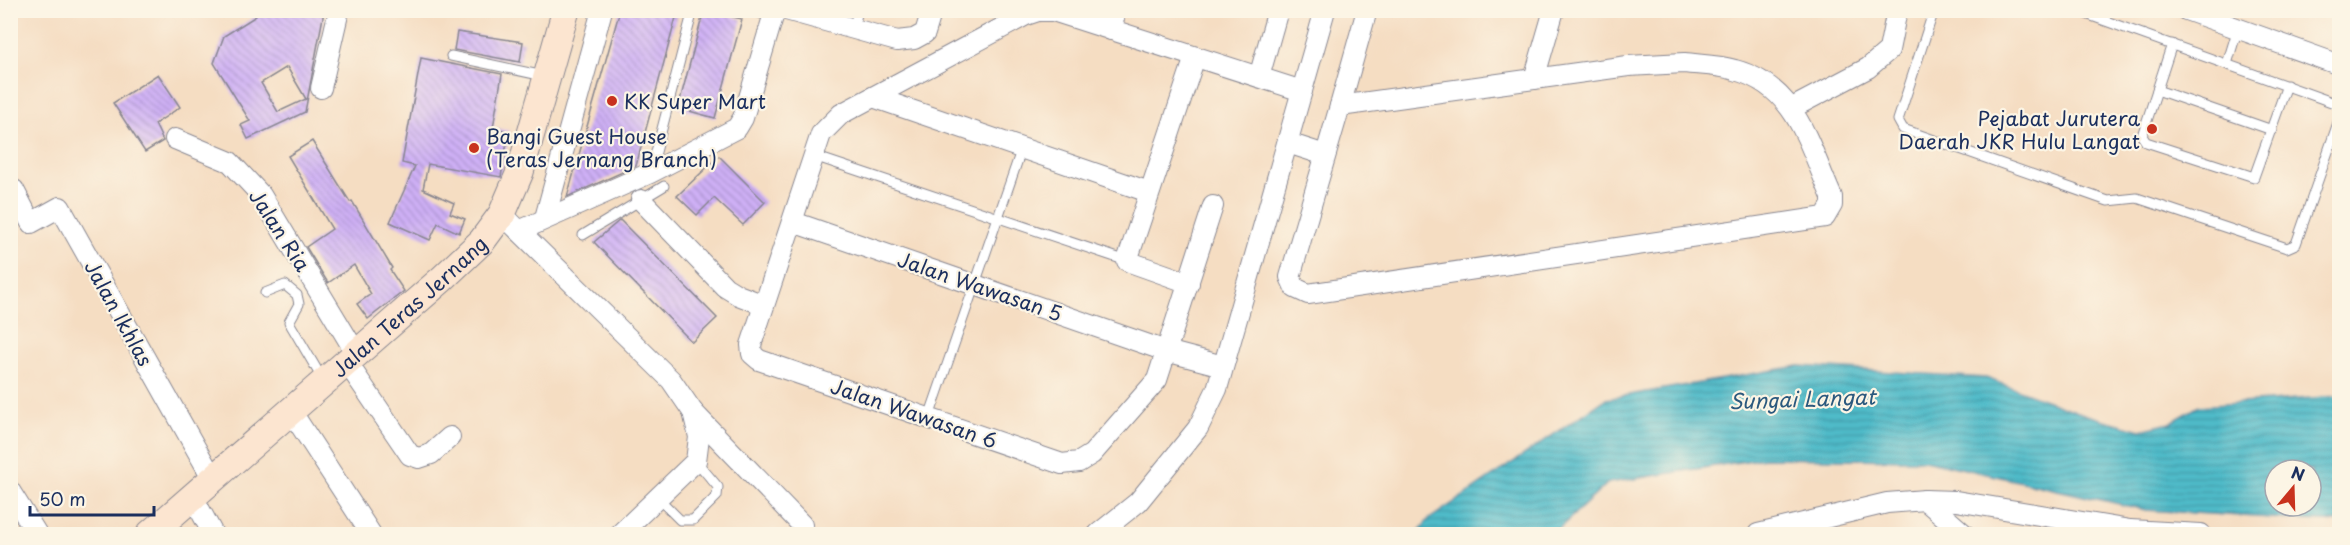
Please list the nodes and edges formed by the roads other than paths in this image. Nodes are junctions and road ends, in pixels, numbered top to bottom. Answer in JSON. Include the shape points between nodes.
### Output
{"nodes":[{"id":1,"x":339,"y":10,"type":"edge"},
{"id":2,"x":566,"y":10,"type":"edge"},
{"id":3,"x":602,"y":10,"type":"edge"},
{"id":4,"x":693,"y":10,"type":"edge"},
{"id":5,"x":750,"y":10,"type":"edge"},
{"id":6,"x":858,"y":10,"type":"edge"},
{"id":7,"x":932,"y":10,"type":"edge"},
{"id":8,"x":1116,"y":10,"type":"edge"},
{"id":9,"x":1278,"y":10,"type":"edge"},
{"id":10,"x":1325,"y":10,"type":"edge"},
{"id":11,"x":1366,"y":10,"type":"edge"},
{"id":12,"x":1554,"y":10,"type":"edge"},
{"id":13,"x":1897,"y":10,"type":"edge"},
{"id":14,"x":1934,"y":10,"type":"edge"},
{"id":15,"x":2075,"y":10,"type":"edge"},
{"id":16,"x":2186,"y":10,"type":"edge"},
{"id":17,"x":778,"y":13,"type":"edge"},
{"id":18,"x":2238,"y":28,"type":"junction"},
{"id":19,"x":1111,"y":30,"type":"junction"},
{"id":20,"x":853,"y":31,"type":"junction"},
{"id":21,"x":2172,"y":44,"type":"junction"},
{"id":22,"x":451,"y":56,"type":"dead end"},
{"id":23,"x":1195,"y":57,"type":"junction"},
{"id":24,"x":2227,"y":64,"type":"junction"},
{"id":25,"x":2340,"y":65,"type":"edge"},
{"id":26,"x":549,"y":77,"type":"junction"},
{"id":27,"x":1259,"y":77,"type":"junction"},
{"id":28,"x":1534,"y":79,"type":"junction"},
{"id":29,"x":2287,"y":85,"type":"junction"},
{"id":30,"x":321,"y":88,"type":"dead end"},
{"id":31,"x":2157,"y":90,"type":"junction"},
{"id":32,"x":1302,"y":92,"type":"junction"},
{"id":33,"x":873,"y":97,"type":"junction"},
{"id":34,"x":2340,"y":105,"type":"edge"},
{"id":35,"x":1340,"y":106,"type":"junction"},
{"id":36,"x":1792,"y":108,"type":"junction"},
{"id":37,"x":2340,"y":117,"type":"edge"},
{"id":38,"x":2272,"y":130,"type":"junction"},
{"id":39,"x":175,"y":139,"type":"dead end"},
{"id":40,"x":1288,"y":143,"type":"junction"},
{"id":41,"x":1022,"y":148,"type":"junction"},
{"id":42,"x":1325,"y":155,"type":"junction"},
{"id":43,"x":814,"y":156,"type":"junction"},
{"id":44,"x":657,"y":179,"type":"junction"},
{"id":45,"x":14,"y":190,"type":"dead end"},
{"id":46,"x":1149,"y":192,"type":"junction"},
{"id":47,"x":641,"y":200,"type":"junction"},
{"id":48,"x":1213,"y":206,"type":"dead end"},
{"id":49,"x":545,"y":218,"type":"junction"},
{"id":50,"x":998,"y":218,"type":"junction"},
{"id":51,"x":511,"y":222,"type":"junction"},
{"id":52,"x":793,"y":222,"type":"junction"},
{"id":53,"x":583,"y":236,"type":"dead end"},
{"id":54,"x":1126,"y":261,"type":"junction"},
{"id":55,"x":1189,"y":283,"type":"junction"},
{"id":56,"x":975,"y":284,"type":"junction"},
{"id":57,"x":265,"y":293,"type":"dead end"},
{"id":58,"x":764,"y":305,"type":"junction"},
{"id":59,"x":1166,"y":351,"type":"junction"},
{"id":60,"x":351,"y":357,"type":"junction"},
{"id":61,"x":1223,"y":366,"type":"junction"},
{"id":62,"x":324,"y":381,"type":"junction"},
{"id":63,"x":291,"y":411,"type":"junction"},
{"id":64,"x":693,"y":412,"type":"junction"},
{"id":65,"x":929,"y":417,"type":"junction"},
{"id":66,"x":450,"y":437,"type":"dead end"},
{"id":67,"x":696,"y":461,"type":"junction"},
{"id":68,"x":213,"y":479,"type":"junction"},
{"id":69,"x":10,"y":491,"type":"edge"},
{"id":70,"x":193,"y":497,"type":"junction"},
{"id":71,"x":658,"y":498,"type":"junction"},
{"id":72,"x":1925,"y":500,"type":"junction"},
{"id":73,"x":35,"y":534,"type":"edge"},
{"id":74,"x":150,"y":534,"type":"edge"},
{"id":75,"x":213,"y":534,"type":"edge"},
{"id":76,"x":371,"y":534,"type":"edge"},
{"id":77,"x":620,"y":534,"type":"edge"},
{"id":78,"x":803,"y":534,"type":"edge"},
{"id":79,"x":1098,"y":534,"type":"edge"},
{"id":80,"x":1758,"y":534,"type":"edge"},
{"id":81,"x":1964,"y":534,"type":"edge"},
{"id":82,"x":2201,"y":534,"type":"edge"}],
"edges":[{"from":1,"to":30,"type":"street"},
{"from":2,"to":26,"type":"main road","name":"Jalan Teras Jernang"},
{"from":3,"to":49,"type":"street"},
{"from":4,"to":44,"type":"lane"},
{"from":5,"to":17,"type":"lane"},
{"from":6,"to":20,"type":"lane"},
{"from":7,"to":20,"type":"street","via":[[925,33],[914,39],[897,41]]},
{"from":8,"to":19,"type":"street"},
{"from":9,"to":27,"type":"street"},
{"from":10,"to":32,"type":"street"},
{"from":11,"to":35,"type":"street"},
{"from":12,"to":28,"type":"street"},
{"from":13,"to":36,"type":"street","via":[[1889,50],[1868,68]]},
{"from":14,"to":37,"type":"lane","via":[[1898,120],[1903,129],[2108,201],[2137,198],[2288,248],[2296,244]]},
{"from":15,"to":21,"type":"lane"},
{"from":16,"to":18,"type":"street"},
{"from":17,"to":20,"type":"street"},
{"from":17,"to":44,"type":"street","via":[[741,124]]},
{"from":18,"to":24,"type":"lane"},
{"from":18,"to":25,"type":"street"},
{"from":19,"to":23,"type":"street"},
{"from":19,"to":33,"type":"street","via":[[1038,10]]},
{"from":21,"to":24,"type":"lane"},
{"from":21,"to":31,"type":"lane"},
{"from":22,"to":26,"type":"lane"},
{"from":23,"to":27,"type":"street"},
{"from":23,"to":46,"type":"street"},
{"from":24,"to":29,"type":"lane"},
{"from":26,"to":51,"type":"main road","name":"Jalan Teras Jernang","via":[[520,172]]},
{"from":27,"to":32,"type":"street"},
{"from":28,"to":35,"type":"street"},
{"from":28,"to":36,"type":"street","via":[[1684,63],[1734,69],[1755,77],[1773,87]]},
{"from":29,"to":34,"type":"lane"},
{"from":29,"to":38,"type":"lane"},
{"from":31,"to":38,"type":"lane"},
{"from":31,"to":38,"type":"lane","via":[[2142,136],[2146,142],[2254,177]]},
{"from":32,"to":40,"type":"street"},
{"from":33,"to":41,"type":"street"},
{"from":33,"to":43,"type":"street","via":[[841,114],[828,127]]},
{"from":35,"to":42,"type":"street"},
{"from":36,"to":42,"type":"street","via":[[1832,197],[1828,212],[1818,219],[1308,294],[1295,288],[1290,277]]},
{"from":39,"to":60,"type":"street","name":"Jalan Ria","via":[[230,162],[261,195]]},
{"from":40,"to":42,"type":"street"},
{"from":40,"to":61,"type":"street"},
{"from":41,"to":46,"type":"street"},
{"from":41,"to":50,"type":"lane"},
{"from":43,"to":50,"type":"lane"},
{"from":43,"to":52,"type":"street"},
{"from":44,"to":47,"type":"lane"},
{"from":44,"to":49,"type":"street"},
{"from":45,"to":68,"type":"street","name":"Jalan Ikhlas","via":[[31,223],[60,207]]},
{"from":46,"to":54,"type":"street"},
{"from":47,"to":53,"type":"lane"},
{"from":47,"to":58,"type":"street","via":[[725,287]]},
{"from":48,"to":55,"type":"street"},
{"from":49,"to":51,"type":"street"},
{"from":50,"to":54,"type":"lane"},
{"from":50,"to":56,"type":"lane"},
{"from":51,"to":60,"type":"main road","name":"Jalan Teras Jernang","via":[[482,241]]},
{"from":51,"to":64,"type":"street","via":[[671,380]]},
{"from":52,"to":56,"type":"street","name":"Jalan Wawasan 5"},
{"from":52,"to":58,"type":"street"},
{"from":54,"to":55,"type":"street"},
{"from":55,"to":59,"type":"street"},
{"from":56,"to":59,"type":"street","name":"Jalan Wawasan 5"},
{"from":56,"to":65,"type":"lane"},
{"from":57,"to":62,"type":"lane","via":[[285,285],[297,295],[299,304],[289,322]]},
{"from":58,"to":65,"type":"street","name":"Jalan Wawasan 6","via":[[751,345],[752,354],[759,360]]},
{"from":59,"to":61,"type":"street","name":"Jalan Wawasan 5"},
{"from":59,"to":65,"type":"street","name":"Jalan Wawasan 6","via":[[1157,380],[1092,454],[1079,462],[1062,464]]},
{"from":60,"to":62,"type":"main road","name":"Jalan Teras Jernang"},
{"from":60,"to":66,"type":"street","name":"Jalan Ria","via":[[410,454],[419,458],[431,454]]},
{"from":61,"to":79,"type":"street","via":[[1217,389],[1198,428],[1138,502]]},
{"from":62,"to":63,"type":"main road","name":"Jalan Teras Jernang"},
{"from":63,"to":68,"type":"main road","name":"Jalan Teras Jernang"},
{"from":63,"to":76,"type":"street"},
{"from":64,"to":67,"type":"street","via":[[699,437]]},
{"from":64,"to":78,"type":"street","via":[[802,525]]},
{"from":67,"to":71,"type":"street"},
{"from":67,"to":71,"type":"lane","via":[[718,487],[717,495],[693,520],[680,520]]},
{"from":68,"to":70,"type":"main road","name":"Jalan Teras Jernang"},
{"from":69,"to":73,"type":"street"},
{"from":70,"to":74,"type":"main road","name":"Jalan Teras Jernang"},
{"from":70,"to":75,"type":"street"},
{"from":71,"to":77,"type":"street"},
{"from":72,"to":80,"type":"street","via":[[1887,503]]},
{"from":72,"to":81,"type":"street"},
{"from":72,"to":82,"type":"street","via":[[1956,501],[2130,530]]}]}
